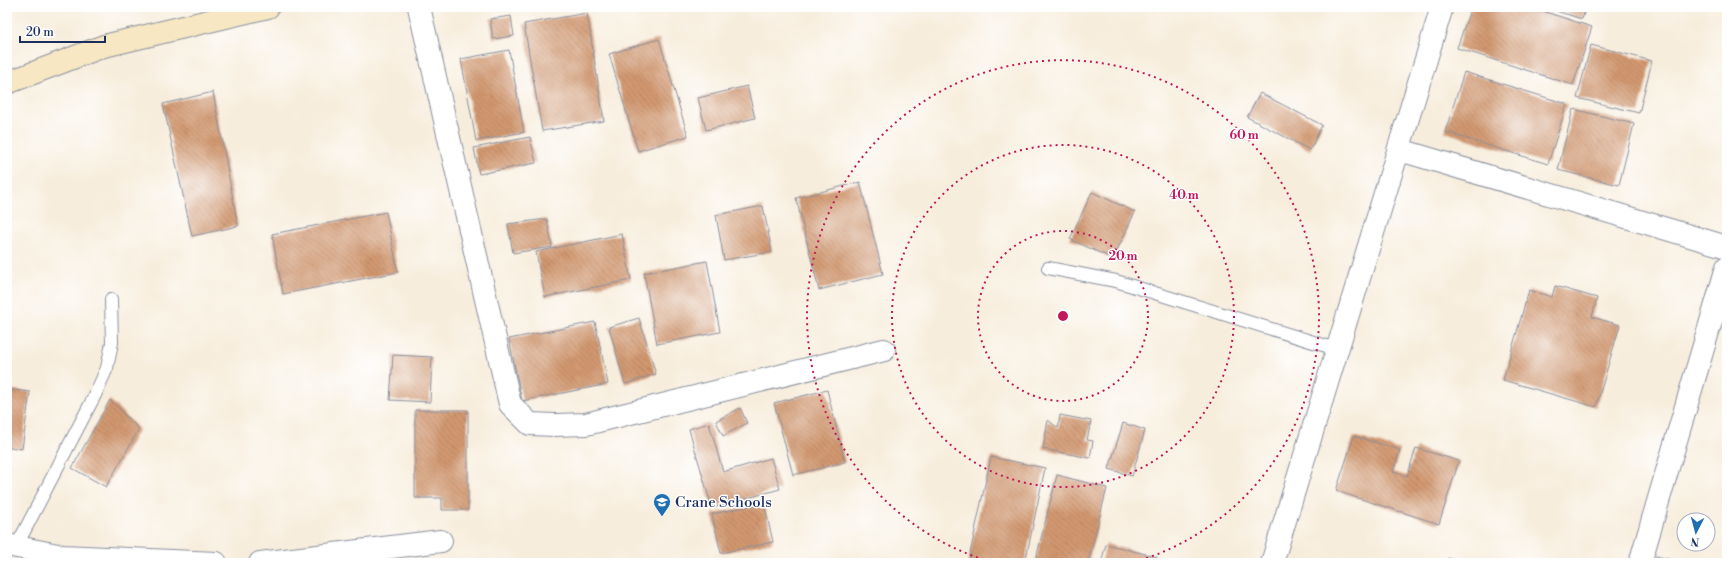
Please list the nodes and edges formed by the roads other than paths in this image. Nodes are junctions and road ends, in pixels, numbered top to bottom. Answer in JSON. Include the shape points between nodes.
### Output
{"nodes":[{"id":1,"x":268,"y":7,"type":"edge"},
{"id":2,"x":419,"y":7,"type":"edge"},
{"id":3,"x":1442,"y":7,"type":"edge"},
{"id":4,"x":7,"y":83,"type":"edge"},
{"id":5,"x":1400,"y":150,"type":"junction"},
{"id":6,"x":1727,"y":246,"type":"edge"},
{"id":7,"x":1727,"y":267,"type":"edge"},
{"id":8,"x":1048,"y":268,"type":"dead end"},
{"id":9,"x":111,"y":299,"type":"dead end"},
{"id":10,"x":1336,"y":349,"type":"junction"},
{"id":11,"x":884,"y":350,"type":"dead end"},
{"id":12,"x":441,"y":542,"type":"dead end"},
{"id":13,"x":12,"y":546,"type":"edge"},
{"id":14,"x":216,"y":563,"type":"edge"},
{"id":15,"x":260,"y":563,"type":"edge"},
{"id":16,"x":1272,"y":563,"type":"edge"},
{"id":17,"x":1640,"y":563,"type":"edge"}],
"edges":[{"from":1,"to":4,"type":"street","via":[[104,46]]},
{"from":2,"to":11,"type":"street","via":[[510,404],[530,424],[586,424]]},
{"from":3,"to":5,"type":"street"},
{"from":5,"to":6,"type":"street"},
{"from":5,"to":10,"type":"street"},
{"from":7,"to":17,"type":"street"},
{"from":8,"to":10,"type":"lane","via":[[1116,280]]},
{"from":9,"to":13,"type":"lane","via":[[112,343],[107,368],[95,395]]},
{"from":10,"to":16,"type":"street"},
{"from":12,"to":15,"type":"street"},
{"from":13,"to":14,"type":"street","via":[[63,556]]}]}
